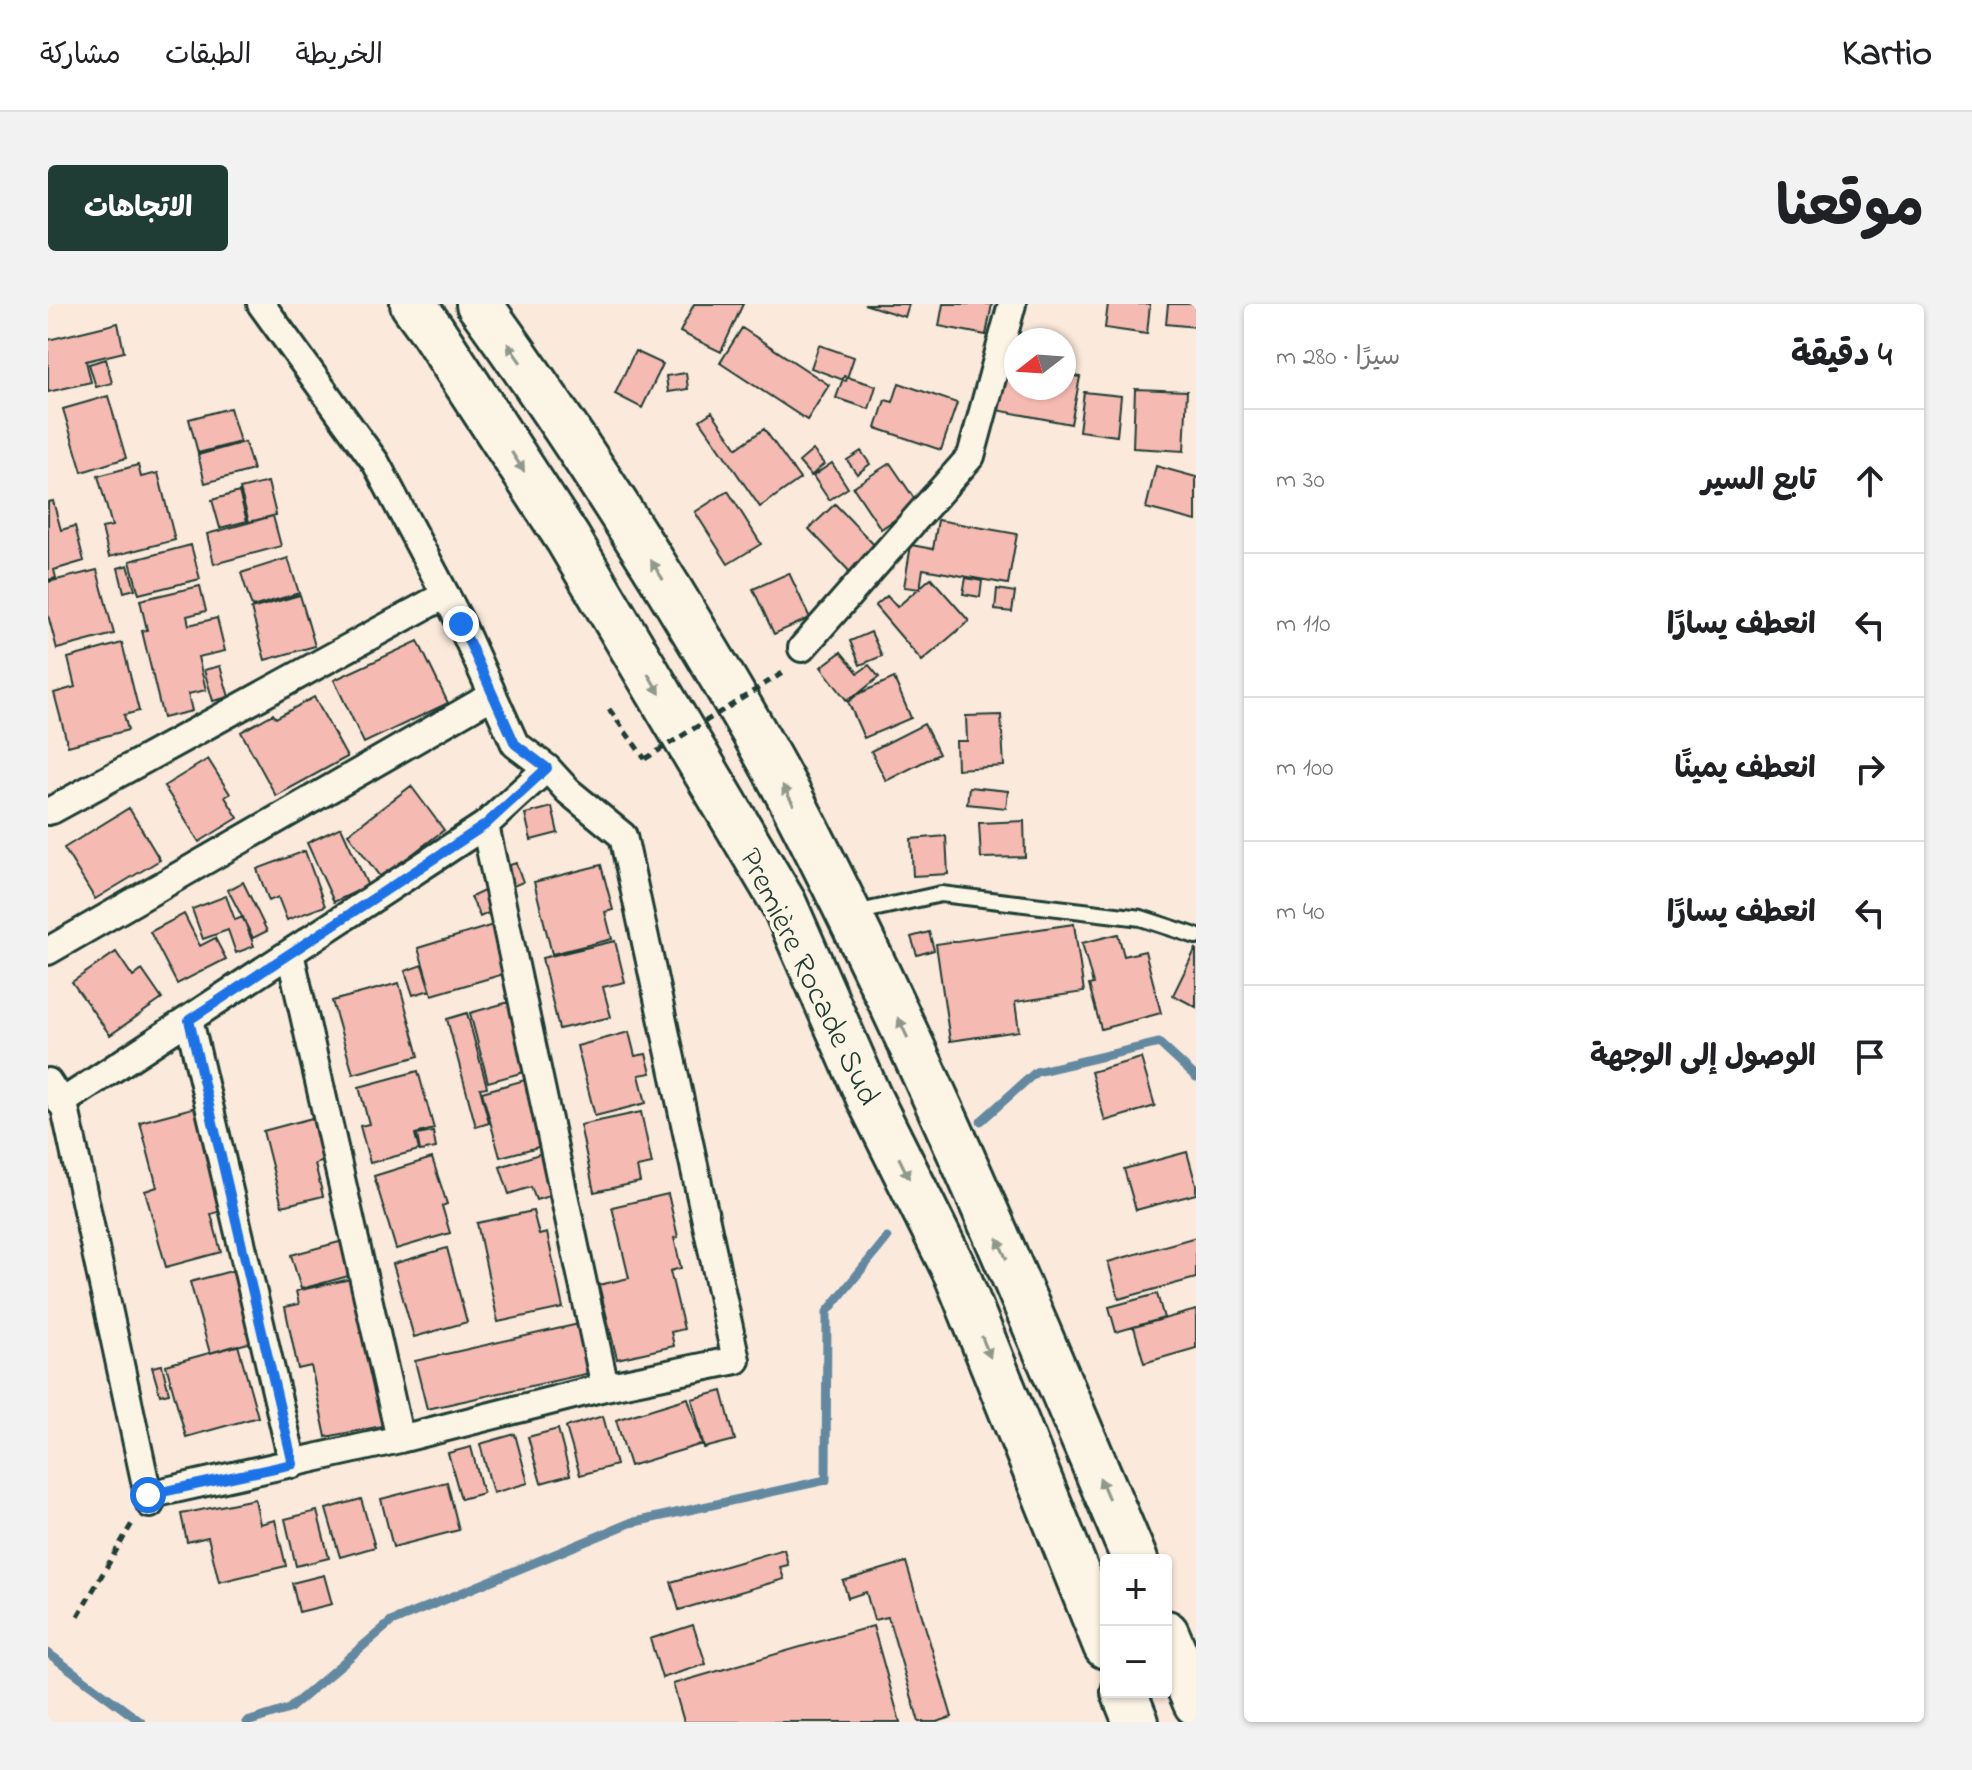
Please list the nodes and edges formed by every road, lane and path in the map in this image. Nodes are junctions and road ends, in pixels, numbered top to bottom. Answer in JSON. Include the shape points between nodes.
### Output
{"nodes":[{"id":1,"x":261,"y":304,"type":"edge"},
{"id":2,"x":413,"y":304,"type":"edge"},
{"id":3,"x":479,"y":304,"type":"edge"},
{"id":4,"x":1012,"y":304,"type":"edge"},
{"id":5,"x":445,"y":595,"type":"junction"},
{"id":6,"x":802,"y":648,"type":"dead end"},
{"id":7,"x":784,"y":672,"type":"dead end"},
{"id":8,"x":493,"y":695,"type":"junction"},
{"id":9,"x":609,"y":709,"type":"dead end"},
{"id":10,"x":547,"y":768,"type":"junction"},
{"id":11,"x":49,"y":807,"type":"edge"},
{"id":12,"x":485,"y":825,"type":"junction"},
{"id":13,"x":850,"y":915,"type":"junction"},
{"id":14,"x":1196,"y":936,"type":"edge"},
{"id":15,"x":48,"y":951,"type":"edge"},
{"id":16,"x":290,"y":953,"type":"junction"},
{"id":17,"x":189,"y":1020,"type":"junction"},
{"id":18,"x":55,"y":1092,"type":"edge"},
{"id":19,"x":605,"y":1387,"type":"junction"},
{"id":20,"x":400,"y":1439,"type":"junction"},
{"id":21,"x":293,"y":1464,"type":"junction"},
{"id":22,"x":149,"y":1500,"type":"junction"},
{"id":23,"x":1132,"y":1554,"type":"edge"},
{"id":24,"x":78,"y":1616,"type":"dead end"},
{"id":25,"x":1100,"y":1631,"type":"edge"},
{"id":26,"x":1172,"y":1647,"type":"edge"},
{"id":27,"x":1126,"y":1698,"type":"edge"},
{"id":28,"x":1196,"y":1703,"type":"edge"},
{"id":29,"x":1136,"y":1722,"type":"edge"}],
"edges":[{"from":1,"to":5,"type":"street","via":[[376,463]]},
{"from":2,"to":25,"type":"highway","name":"Première Rocade Sud","one_way":true,"via":[[568,539],[784,904],[869,1098],[957,1275]]},
{"from":13,"to":3,"type":"highway","name":"Première Rocade Sud","one_way":true,"via":[[728,685],[587,458]]},
{"from":4,"to":6,"type":"street","via":[[971,456]]},
{"from":5,"to":8,"type":"street"},
{"from":5,"to":11,"type":"street"},
{"from":7,"to":9,"type":"path","bridge":true,"via":[[645,759]]},
{"from":8,"to":10,"type":"street","via":[[515,744]]},
{"from":8,"to":15,"type":"street"},
{"from":10,"to":12,"type":"street"},
{"from":10,"to":19,"type":"street","via":[[623,836],[736,1360]]},
{"from":12,"to":16,"type":"street"},
{"from":12,"to":19,"type":"street"},
{"from":13,"to":14,"type":"lane","via":[[941,894],[1141,918]]},
{"from":23,"to":13,"type":"highway","name":"Première Rocade Sud","one_way":true,"via":[[942,1113]]},
{"from":16,"to":17,"type":"street"},
{"from":16,"to":20,"type":"street"},
{"from":17,"to":18,"type":"street"},
{"from":17,"to":21,"type":"street"},
{"from":18,"to":22,"type":"street","via":[[65,1108]]},
{"from":19,"to":20,"type":"street"},
{"from":20,"to":21,"type":"street"},
{"from":21,"to":22,"type":"street"},
{"from":22,"to":24,"type":"path"},
{"from":26,"to":28,"type":"highway"},
{"from":27,"to":29,"type":"highway"}]}
